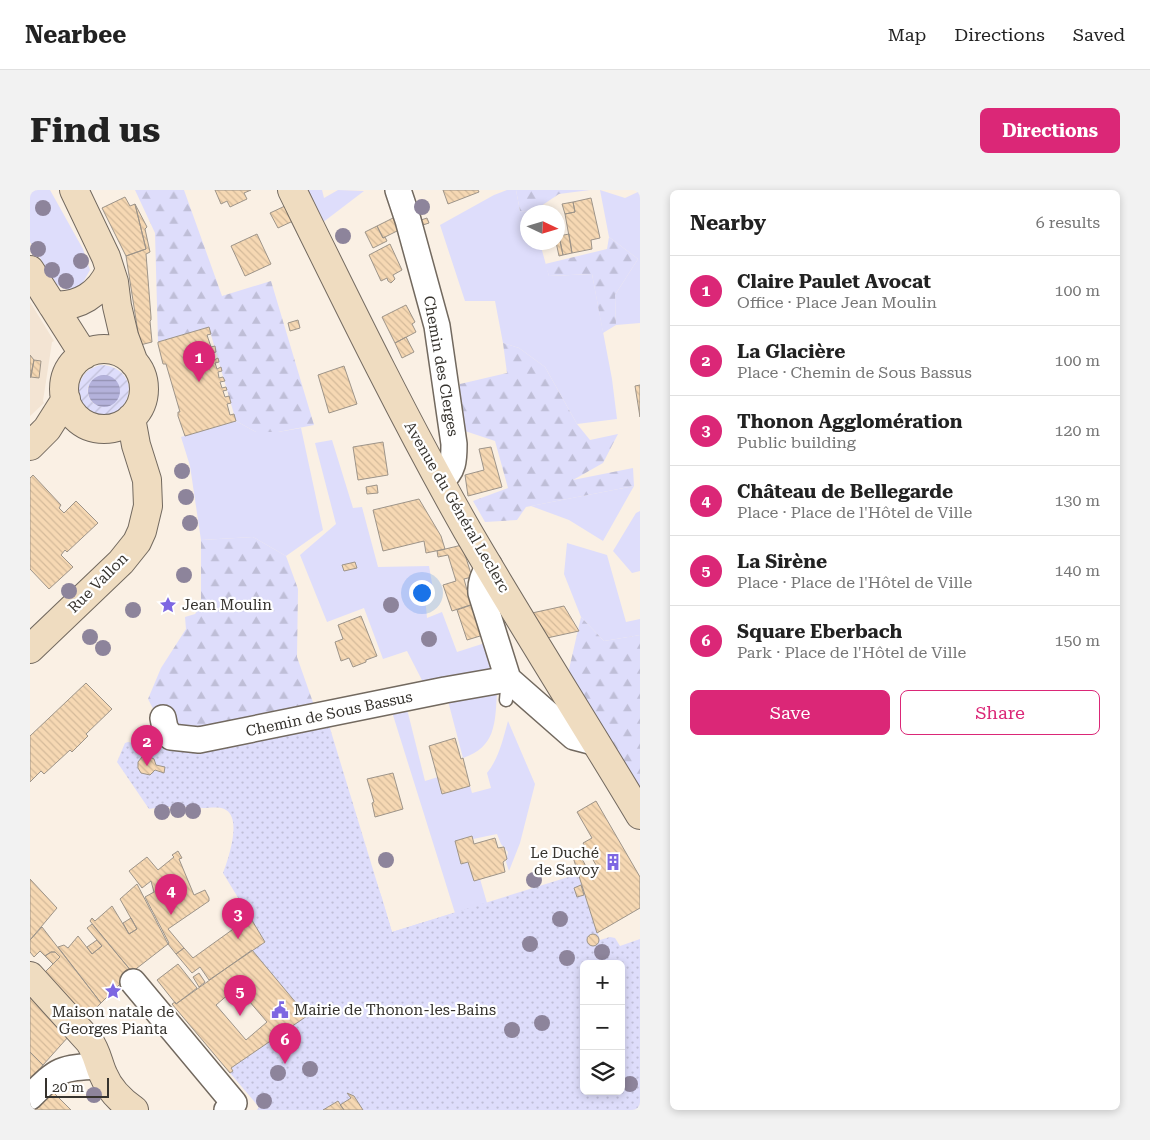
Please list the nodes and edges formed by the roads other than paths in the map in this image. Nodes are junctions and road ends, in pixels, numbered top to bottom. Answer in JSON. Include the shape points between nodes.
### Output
{"nodes":[{"id":1,"x":74,"y":190,"type":"edge"},
{"id":2,"x":292,"y":190,"type":"edge"},
{"id":3,"x":398,"y":190,"type":"edge"},
{"id":4,"x":30,"y":270,"type":"edge"},
{"id":5,"x":110,"y":270,"type":"junction"},
{"id":6,"x":52,"y":305,"type":"junction"},
{"id":7,"x":116,"y":306,"type":"junction"},
{"id":8,"x":90,"y":353,"type":"junction"},
{"id":9,"x":134,"y":363,"type":"junction"},
{"id":10,"x":66,"y":399,"type":"junction"},
{"id":11,"x":131,"y":418,"type":"junction"},
{"id":12,"x":30,"y":446,"type":"edge"},
{"id":13,"x":440,"y":481,"type":"junction"},
{"id":14,"x":489,"y":565,"type":"junction"},
{"id":15,"x":30,"y":649,"type":"edge"},
{"id":16,"x":507,"y":689,"type":"junction"},
{"id":17,"x":163,"y":718,"type":"dead end"},
{"id":18,"x":597,"y":743,"type":"junction"},
{"id":19,"x":640,"y":815,"type":"edge"},
{"id":20,"x":30,"y":976,"type":"edge"},
{"id":21,"x":133,"y":982,"type":"dead end"},
{"id":22,"x":100,"y":1066,"type":"junction"},
{"id":23,"x":30,"y":1097,"type":"edge"},
{"id":24,"x":134,"y":1110,"type":"edge"},
{"id":25,"x":227,"y":1110,"type":"edge"}],
"edges":[{"from":1,"to":5,"type":"street","via":[[102,245]]},
{"from":2,"to":13,"type":"street","name":"Avenue du Général Leclerc"},
{"from":3,"to":13,"type":"street","name":"Chemin des Clerges","via":[[429,296],[442,358],[454,457],[448,475]]},
{"from":4,"to":6,"type":"street"},
{"from":5,"to":6,"type":"street","via":[[100,288],[87,298],[73,304]]},
{"from":5,"to":7,"type":"street"},
{"from":6,"to":8,"type":"street"},
{"from":7,"to":8,"type":"street"},
{"from":7,"to":9,"type":"street"},
{"from":8,"to":9,"type":"street","via":[[113,351]]},
{"from":8,"to":10,"type":"street","via":[[74,363],[67,374]]},
{"from":9,"to":11,"type":"street","via":[[144,391],[139,408]]},
{"from":10,"to":11,"type":"street","via":[[73,414],[93,427],[118,427]]},
{"from":10,"to":12,"type":"street","via":[[48,429]]},
{"from":11,"to":15,"type":"street","name":"Rue Vallon","via":[[148,493],[146,518],[137,542],[121,562]]},
{"from":13,"to":14,"type":"street","name":"Avenue du Général Leclerc"},
{"from":14,"to":16,"type":"street","via":[[482,578],[481,593]]},
{"from":14,"to":18,"type":"street","name":"Avenue du Général Leclerc"},
{"from":16,"to":17,"type":"street","name":"Chemin de Sous Bassus","via":[[445,690],[199,740],[171,737]]},
{"from":16,"to":18,"type":"street","via":[[574,737]]},
{"from":18,"to":19,"type":"street","name":"Avenue du Général Leclerc"},
{"from":20,"to":22,"type":"street","via":[[93,1047]]},
{"from":21,"to":25,"type":"street","via":[[234,1103]]},
{"from":22,"to":23,"type":"street","via":[[61,1070]]},
{"from":22,"to":24,"type":"street","via":[[106,1081]]}]}
